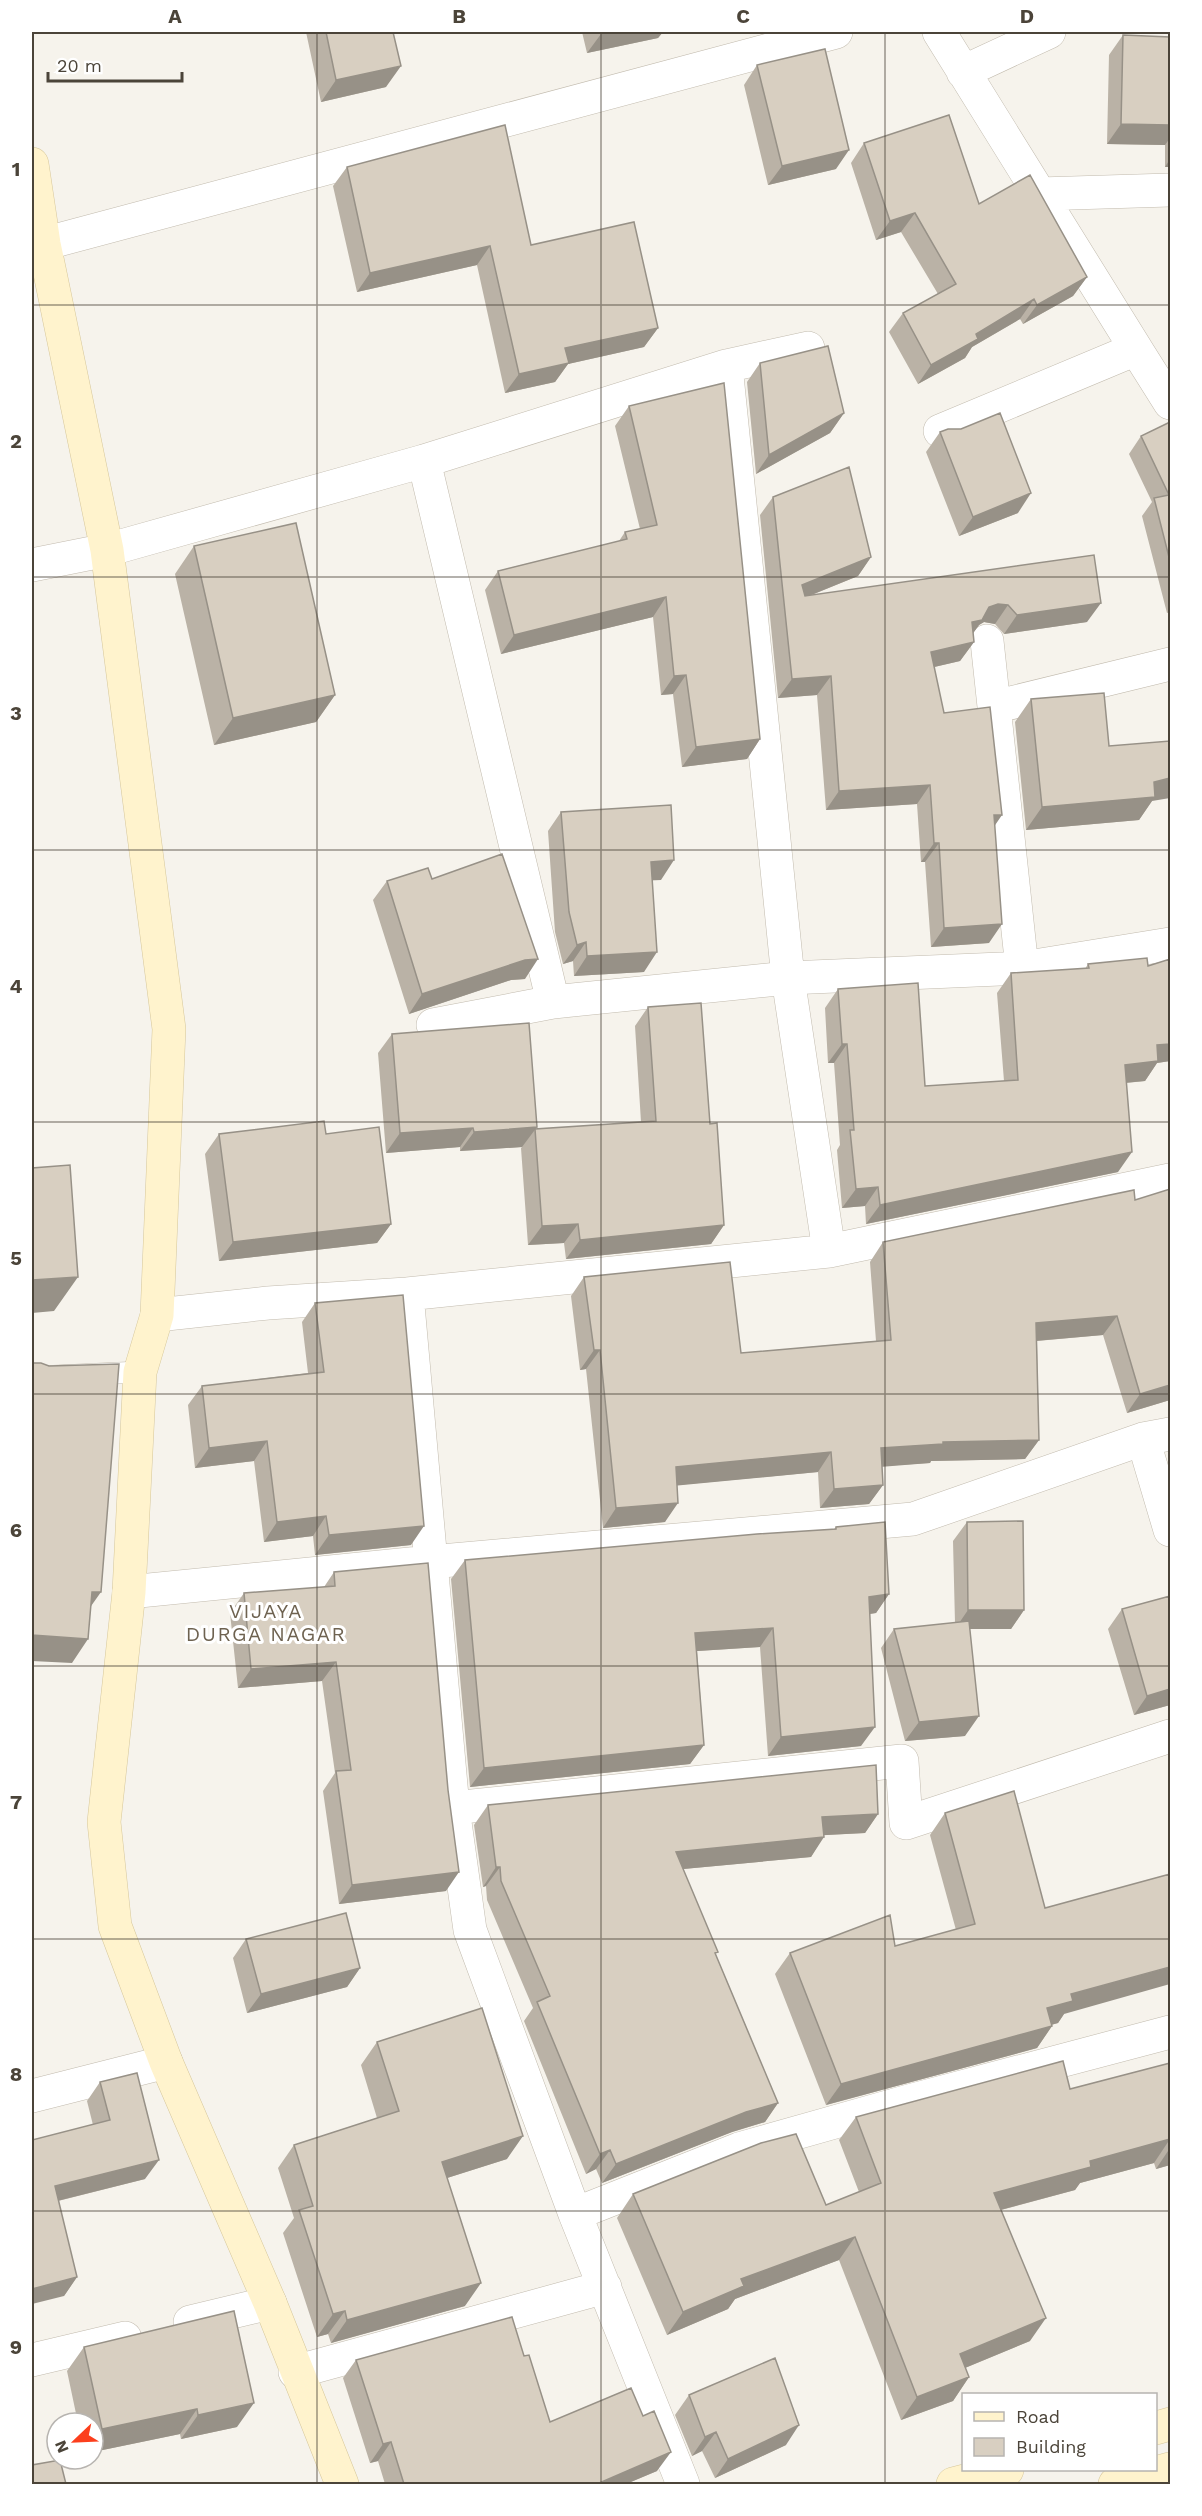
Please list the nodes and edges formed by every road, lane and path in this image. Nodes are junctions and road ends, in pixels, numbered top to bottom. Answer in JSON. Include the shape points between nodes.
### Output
{"nodes":[{"id":1,"x":836,"y":32,"type":"edge"},
{"id":2,"x":939,"y":32,"type":"edge"},
{"id":3,"x":1048,"y":32,"type":"edge"},
{"id":4,"x":963,"y":72,"type":"junction"},
{"id":5,"x":32,"y":164,"type":"edge"},
{"id":6,"x":1170,"y":190,"type":"edge"},
{"id":7,"x":1039,"y":194,"type":"junction"},
{"id":8,"x":38,"y":245,"type":"edge"},
{"id":9,"x":808,"y":348,"type":"edge"},
{"id":10,"x":1136,"y":349,"type":"junction"},
{"id":11,"x":726,"y":366,"type":"junction"},
{"id":12,"x":1170,"y":403,"type":"edge"},
{"id":13,"x":940,"y":431,"type":"edge"},
{"id":14,"x":424,"y":462,"type":"junction"},
{"id":15,"x":107,"y":550,"type":"junction"},
{"id":16,"x":32,"y":565,"type":"edge"},
{"id":17,"x":987,"y":641,"type":"dead end"},
{"id":18,"x":1170,"y":664,"type":"edge"},
{"id":19,"x":994,"y":707,"type":"junction"},
{"id":20,"x":1170,"y":944,"type":"edge"},
{"id":21,"x":1022,"y":968,"type":"junction"},
{"id":22,"x":788,"y":978,"type":"junction"},
{"id":23,"x":553,"y":1002,"type":"junction"},
{"id":24,"x":433,"y":1025,"type":"dead end"},
{"id":25,"x":1170,"y":1180,"type":"edge"},
{"id":26,"x":829,"y":1251,"type":"junction"},
{"id":27,"x":407,"y":1294,"type":"junction"},
{"id":28,"x":157,"y":1315,"type":"junction"},
{"id":29,"x":140,"y":1372,"type":"junction"},
{"id":30,"x":32,"y":1377,"type":"edge"},
{"id":31,"x":1157,"y":1437,"type":"edge"},
{"id":32,"x":1170,"y":1530,"type":"edge"},
{"id":33,"x":430,"y":1562,"type":"junction"},
{"id":34,"x":129,"y":1592,"type":"junction"},
{"id":35,"x":1170,"y":1736,"type":"edge"},
{"id":36,"x":453,"y":1808,"type":"junction"},
{"id":37,"x":1170,"y":2032,"type":"edge"},
{"id":38,"x":166,"y":2062,"type":"junction"},
{"id":39,"x":32,"y":2096,"type":"edge"},
{"id":40,"x":575,"y":2214,"type":"junction"},
{"id":41,"x":605,"y":2287,"type":"junction"},
{"id":42,"x":270,"y":2303,"type":"junction"},
{"id":43,"x":32,"y":2360,"type":"edge"},
{"id":44,"x":295,"y":2372,"type":"junction"},
{"id":45,"x":1170,"y":2469,"type":"edge"},
{"id":46,"x":1000,"y":2471,"type":"edge"},
{"id":47,"x":342,"y":2484,"type":"edge"},
{"id":48,"x":683,"y":2484,"type":"edge"},
{"id":49,"x":953,"y":2484,"type":"edge"},
{"id":50,"x":1115,"y":2484,"type":"edge"}],
"edges":[{"from":1,"to":8,"type":"street"},
{"from":2,"to":4,"type":"street"},
{"from":3,"to":4,"type":"street"},
{"from":4,"to":7,"type":"street"},
{"from":5,"to":8,"type":"street"},
{"from":6,"to":7,"type":"street"},
{"from":7,"to":10,"type":"street"},
{"from":8,"to":15,"type":"street"},
{"from":9,"to":11,"type":"street"},
{"from":10,"to":12,"type":"street"},
{"from":10,"to":13,"type":"street"},
{"from":11,"to":14,"type":"street"},
{"from":11,"to":22,"type":"street"},
{"from":14,"to":15,"type":"street"},
{"from":14,"to":23,"type":"street"},
{"from":15,"to":16,"type":"street"},
{"from":15,"to":28,"type":"street","via":[[169,1029]]},
{"from":17,"to":19,"type":"street"},
{"from":18,"to":19,"type":"street"},
{"from":19,"to":21,"type":"street"},
{"from":20,"to":21,"type":"street"},
{"from":21,"to":22,"type":"street"},
{"from":22,"to":23,"type":"street"},
{"from":22,"to":26,"type":"street"},
{"from":23,"to":24,"type":"street"},
{"from":25,"to":26,"type":"street"},
{"from":26,"to":27,"type":"street"},
{"from":27,"to":28,"type":"street"},
{"from":27,"to":33,"type":"street"},
{"from":28,"to":29,"type":"street"},
{"from":29,"to":30,"type":"lane"},
{"from":29,"to":34,"type":"street"},
{"from":31,"to":32,"type":"street"},
{"from":31,"to":33,"type":"street","via":[[913,1519]]},
{"from":33,"to":34,"type":"street"},
{"from":33,"to":36,"type":"street"},
{"from":34,"to":38,"type":"street","via":[[104,1822],[115,1926]]},
{"from":35,"to":36,"type":"street","via":[[906,1823],[902,1761]]},
{"from":36,"to":40,"type":"street","via":[[470,1930]]},
{"from":37,"to":40,"type":"street","via":[[739,2149]]},
{"from":38,"to":39,"type":"street"},
{"from":38,"to":42,"type":"street"},
{"from":40,"to":41,"type":"street"},
{"from":41,"to":44,"type":"street"},
{"from":41,"to":48,"type":"street"},
{"from":42,"to":43,"type":"street"},
{"from":42,"to":44,"type":"street"},
{"from":44,"to":47,"type":"street"},
{"from":45,"to":50,"type":"street"},
{"from":46,"to":49,"type":"street"}]}
